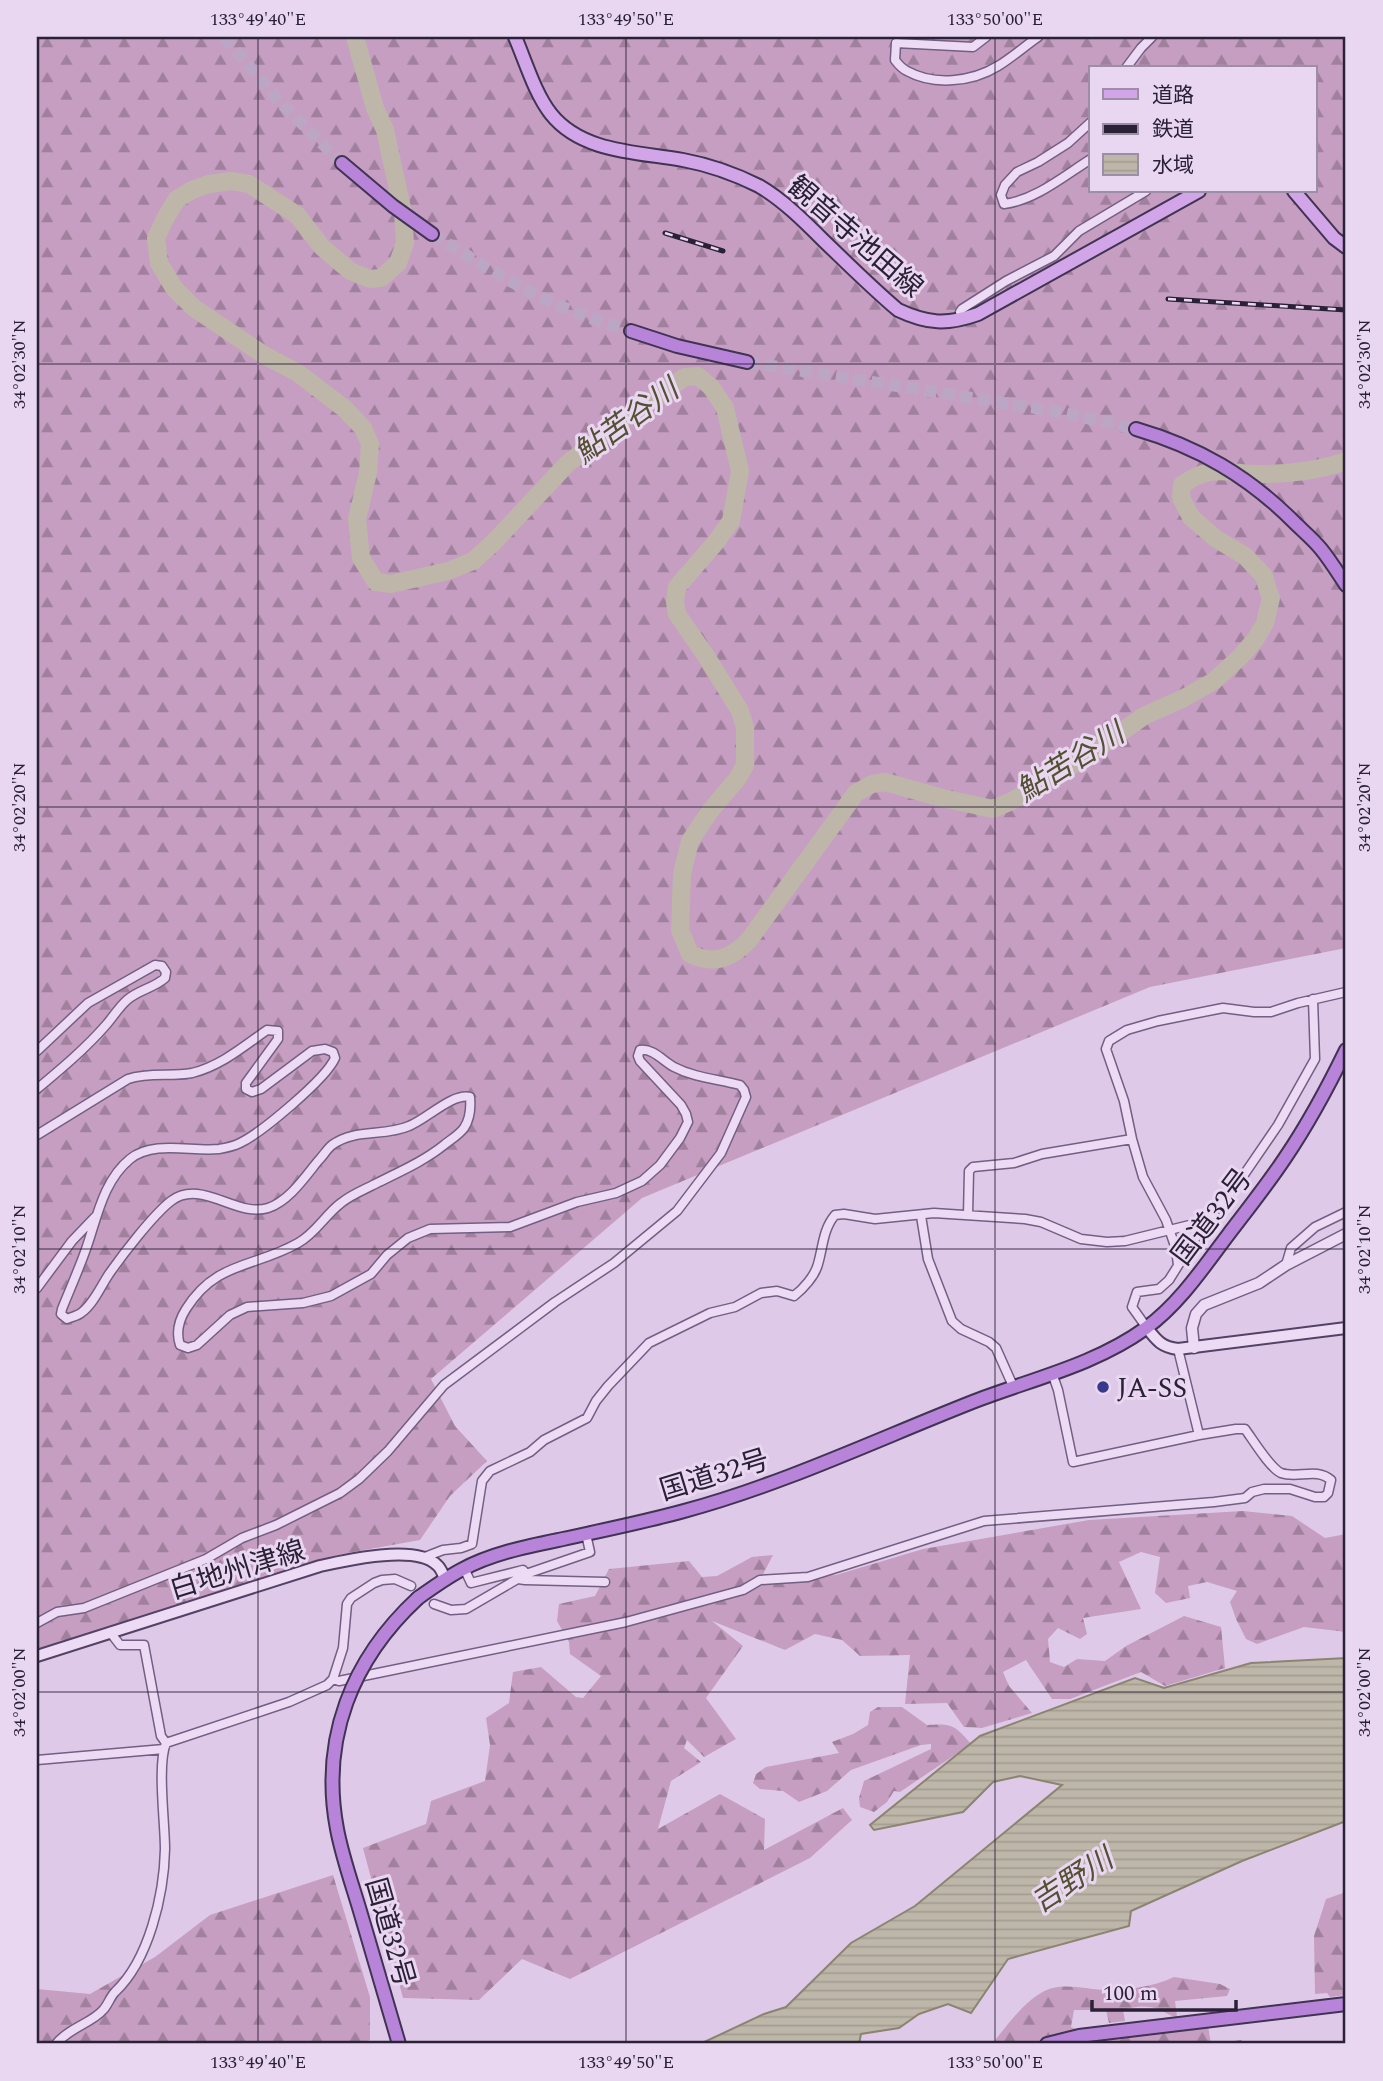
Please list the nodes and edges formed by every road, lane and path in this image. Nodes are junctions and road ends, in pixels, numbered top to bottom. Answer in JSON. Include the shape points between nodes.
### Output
{"nodes":[{"id":1,"x":515,"y":37,"type":"edge"},
{"id":2,"x":986,"y":37,"type":"edge"},
{"id":3,"x":1038,"y":37,"type":"edge"},
{"id":4,"x":1152,"y":37,"type":"edge"},
{"id":5,"x":1128,"y":66,"type":"edge"},
{"id":6,"x":1089,"y":124,"type":"edge"},
{"id":7,"x":1089,"y":160,"type":"edge"},
{"id":8,"x":342,"y":163,"type":"tunnel mouth"},
{"id":9,"x":1144,"y":192,"type":"edge"},
{"id":10,"x":1197,"y":192,"type":"edge"},
{"id":11,"x":1295,"y":192,"type":"edge"},
{"id":12,"x":427,"y":231,"type":"tunnel mouth"},
{"id":13,"x":1346,"y":247,"type":"edge"},
{"id":14,"x":962,"y":319,"type":"junction"},
{"id":15,"x":631,"y":331,"type":"tunnel mouth"},
{"id":16,"x":742,"y":361,"type":"tunnel mouth"},
{"id":17,"x":1136,"y":429,"type":"tunnel mouth"},
{"id":18,"x":1346,"y":584,"type":"edge"},
{"id":19,"x":1346,"y":992,"type":"edge"},
{"id":20,"x":1313,"y":999,"type":"junction"},
{"id":21,"x":1346,"y":1050,"type":"edge"},
{"id":22,"x":37,"y":1051,"type":"edge"},
{"id":23,"x":37,"y":1089,"type":"edge"},
{"id":24,"x":37,"y":1135,"type":"edge"},
{"id":25,"x":1132,"y":1139,"type":"junction"},
{"id":26,"x":1346,"y":1212,"type":"edge"},
{"id":27,"x":97,"y":1214,"type":"junction"},
{"id":28,"x":968,"y":1215,"type":"junction"},
{"id":29,"x":920,"y":1216,"type":"junction"},
{"id":30,"x":1206,"y":1221,"type":"junction"},
{"id":31,"x":1169,"y":1230,"type":"junction"},
{"id":32,"x":1346,"y":1234,"type":"edge"},
{"id":33,"x":1178,"y":1265,"type":"junction"},
{"id":34,"x":1286,"y":1265,"type":"junction"},
{"id":35,"x":37,"y":1288,"type":"edge"},
{"id":36,"x":1147,"y":1328,"type":"junction"},
{"id":37,"x":1346,"y":1328,"type":"edge"},
{"id":38,"x":1194,"y":1348,"type":"junction"},
{"id":39,"x":1178,"y":1349,"type":"junction"},
{"id":40,"x":1052,"y":1373,"type":"junction"},
{"id":41,"x":1013,"y":1386,"type":"junction"},
{"id":42,"x":1199,"y":1435,"type":"junction"},
{"id":43,"x":586,"y":1534,"type":"junction"},
{"id":44,"x":425,"y":1557,"type":"junction"},
{"id":45,"x":464,"y":1568,"type":"junction"},
{"id":46,"x":522,"y":1576,"type":"junction"},
{"id":47,"x":445,"y":1579,"type":"junction"},
{"id":48,"x":605,"y":1582,"type":"dead end"},
{"id":49,"x":411,"y":1586,"type":"dead end"},
{"id":50,"x":434,"y":1604,"type":"dead end"},
{"id":51,"x":37,"y":1623,"type":"edge"},
{"id":52,"x":110,"y":1632,"type":"junction"},
{"id":53,"x":37,"y":1656,"type":"edge"},
{"id":54,"x":333,"y":1679,"type":"junction"},
{"id":55,"x":165,"y":1746,"type":"junction"},
{"id":56,"x":37,"y":1760,"type":"edge"},
{"id":57,"x":1346,"y":2004,"type":"edge"},
{"id":58,"x":56,"y":2044,"type":"edge"},
{"id":59,"x":399,"y":2044,"type":"edge"},
{"id":60,"x":1047,"y":2044,"type":"edge"}],
"edges":[{"from":1,"to":14,"type":"main road","name":"観音寺池田線","via":[[550,113],[578,137],[729,172],[761,187],[898,310],[930,322]]},
{"from":2,"to":3,"type":"street","via":[[973,47],[895,43],[895,60],[906,71],[934,80],[954,80],[999,66]]},
{"from":4,"to":5,"type":"street"},
{"from":6,"to":7,"type":"street","via":[[1068,143],[1017,172],[1005,185],[1004,204],[1042,190]]},
{"from":8,"to":12,"type":"highway"},
{"from":9,"to":14,"type":"street","via":[[1079,231],[1054,256],[962,309]]},
{"from":10,"to":14,"type":"main road","name":"観音寺池田線"},
{"from":11,"to":13,"type":"main road"},
{"from":15,"to":16,"type":"highway"},
{"from":17,"to":18,"type":"highway","via":[[1218,463],[1269,497],[1320,548]]},
{"from":19,"to":20,"type":"street"},
{"from":20,"to":25,"type":"street","via":[[1271,1012],[1223,1008],[1158,1021],[1109,1041],[1106,1049]]},
{"from":20,"to":30,"type":"street","via":[[1315,1059],[1278,1125]]},
{"from":21,"to":36,"type":"highway","name":"国道32号","via":[[1285,1158],[1207,1263]]},
{"from":22,"to":23,"type":"street","via":[[88,1003],[155,965],[166,972],[160,982],[124,1002],[107,1024]]},
{"from":24,"to":27,"type":"street","via":[[128,1079],[192,1073],[223,1061],[267,1030],[278,1031],[278,1039],[246,1083],[246,1090],[261,1088],[312,1051],[333,1052],[332,1066],[240,1143],[220,1149],[146,1150],[130,1159],[104,1195]]},
{"from":25,"to":28,"type":"street","via":[[973,1167],[969,1171]]},
{"from":25,"to":31,"type":"street","via":[[1143,1177]]},
{"from":26,"to":34,"type":"street","via":[[1315,1227],[1291,1248]]},
{"from":27,"to":35,"type":"street"},
{"from":27,"to":51,"type":"street","via":[[62,1309],[67,1319],[87,1308],[113,1269],[172,1200],[185,1194],[202,1195],[265,1209],[287,1196],[331,1146],[345,1138],[405,1128],[455,1098],[470,1097],[464,1127],[437,1151],[346,1199],[296,1244],[211,1280],[197,1293],[178,1328],[180,1345],[188,1348],[247,1307],[331,1296],[371,1275],[408,1238],[430,1229],[509,1227],[642,1181],[660,1165],[688,1122],[675,1097],[640,1061],[639,1050],[649,1050],[687,1073],[740,1085],[746,1097],[721,1153],[677,1211],[614,1263],[444,1385],[359,1479],[340,1493],[206,1559]]},
{"from":28,"to":29,"type":"street"},
{"from":28,"to":31,"type":"street","via":[[1041,1222],[1082,1239],[1107,1242]]},
{"from":29,"to":41,"type":"street","via":[[928,1259],[952,1321],[996,1348]]},
{"from":29,"to":44,"type":"street","via":[[875,1219],[835,1215],[828,1223],[818,1267],[794,1296],[761,1293],[649,1343],[608,1386],[587,1418],[490,1471],[482,1481],[472,1544]]},
{"from":30,"to":31,"type":"street"},
{"from":30,"to":33,"type":"street"},
{"from":31,"to":33,"type":"street"},
{"from":32,"to":34,"type":"street"},
{"from":33,"to":36,"type":"street","via":[[1159,1289],[1137,1292],[1133,1298],[1132,1307]]},
{"from":34,"to":38,"type":"street","via":[[1259,1283],[1204,1305],[1192,1328]]},
{"from":36,"to":39,"type":"main road","via":[[1164,1347]]},
{"from":36,"to":40,"type":"highway","name":"国道32号","via":[[1120,1345]]},
{"from":37,"to":38,"type":"main road"},
{"from":38,"to":39,"type":"main road"},
{"from":39,"to":42,"type":"street"},
{"from":40,"to":41,"type":"highway","name":"国道32号"},
{"from":40,"to":42,"type":"street","via":[[1073,1462]]},
{"from":41,"to":43,"type":"highway","name":"国道32号","via":[[772,1484]]},
{"from":42,"to":54,"type":"street","via":[[1245,1429],[1278,1471],[1326,1475],[1331,1480],[1328,1493],[1315,1497],[1290,1489],[1264,1489],[1245,1498],[1214,1502],[984,1521],[808,1577],[760,1580],[743,1591],[626,1622]]},
{"from":43,"to":45,"type":"highway","name":"国道32号"},
{"from":43,"to":46,"type":"street","via":[[590,1552]]},
{"from":44,"to":47,"type":"main road","via":[[436,1563]]},
{"from":44,"to":52,"type":"main road","name":"白地州津線","via":[[382,1555],[320,1566]]},
{"from":45,"to":46,"type":"street","via":[[471,1583],[523,1570]]},
{"from":45,"to":47,"type":"highway","name":"国道32号"},
{"from":46,"to":48,"type":"street","via":[[525,1580]]},
{"from":46,"to":50,"type":"street","via":[[466,1609]]},
{"from":47,"to":59,"type":"highway","name":"国道32号","bridge":true,"via":[[418,1598],[383,1635],[356,1679],[341,1716],[333,1763],[337,1828]]},
{"from":49,"to":54,"type":"street","via":[[389,1578],[351,1598]]},
{"from":52,"to":53,"type":"main road","name":"白地州津線"},
{"from":52,"to":55,"type":"street","via":[[120,1645],[144,1645]]},
{"from":54,"to":55,"type":"street","via":[[289,1702]]},
{"from":55,"to":56,"type":"street"},
{"from":55,"to":58,"type":"street","via":[[164,1849],[154,1921],[135,1964],[103,2011]]},
{"from":57,"to":60,"type":"highway","via":[[1079,2036]]}]}
